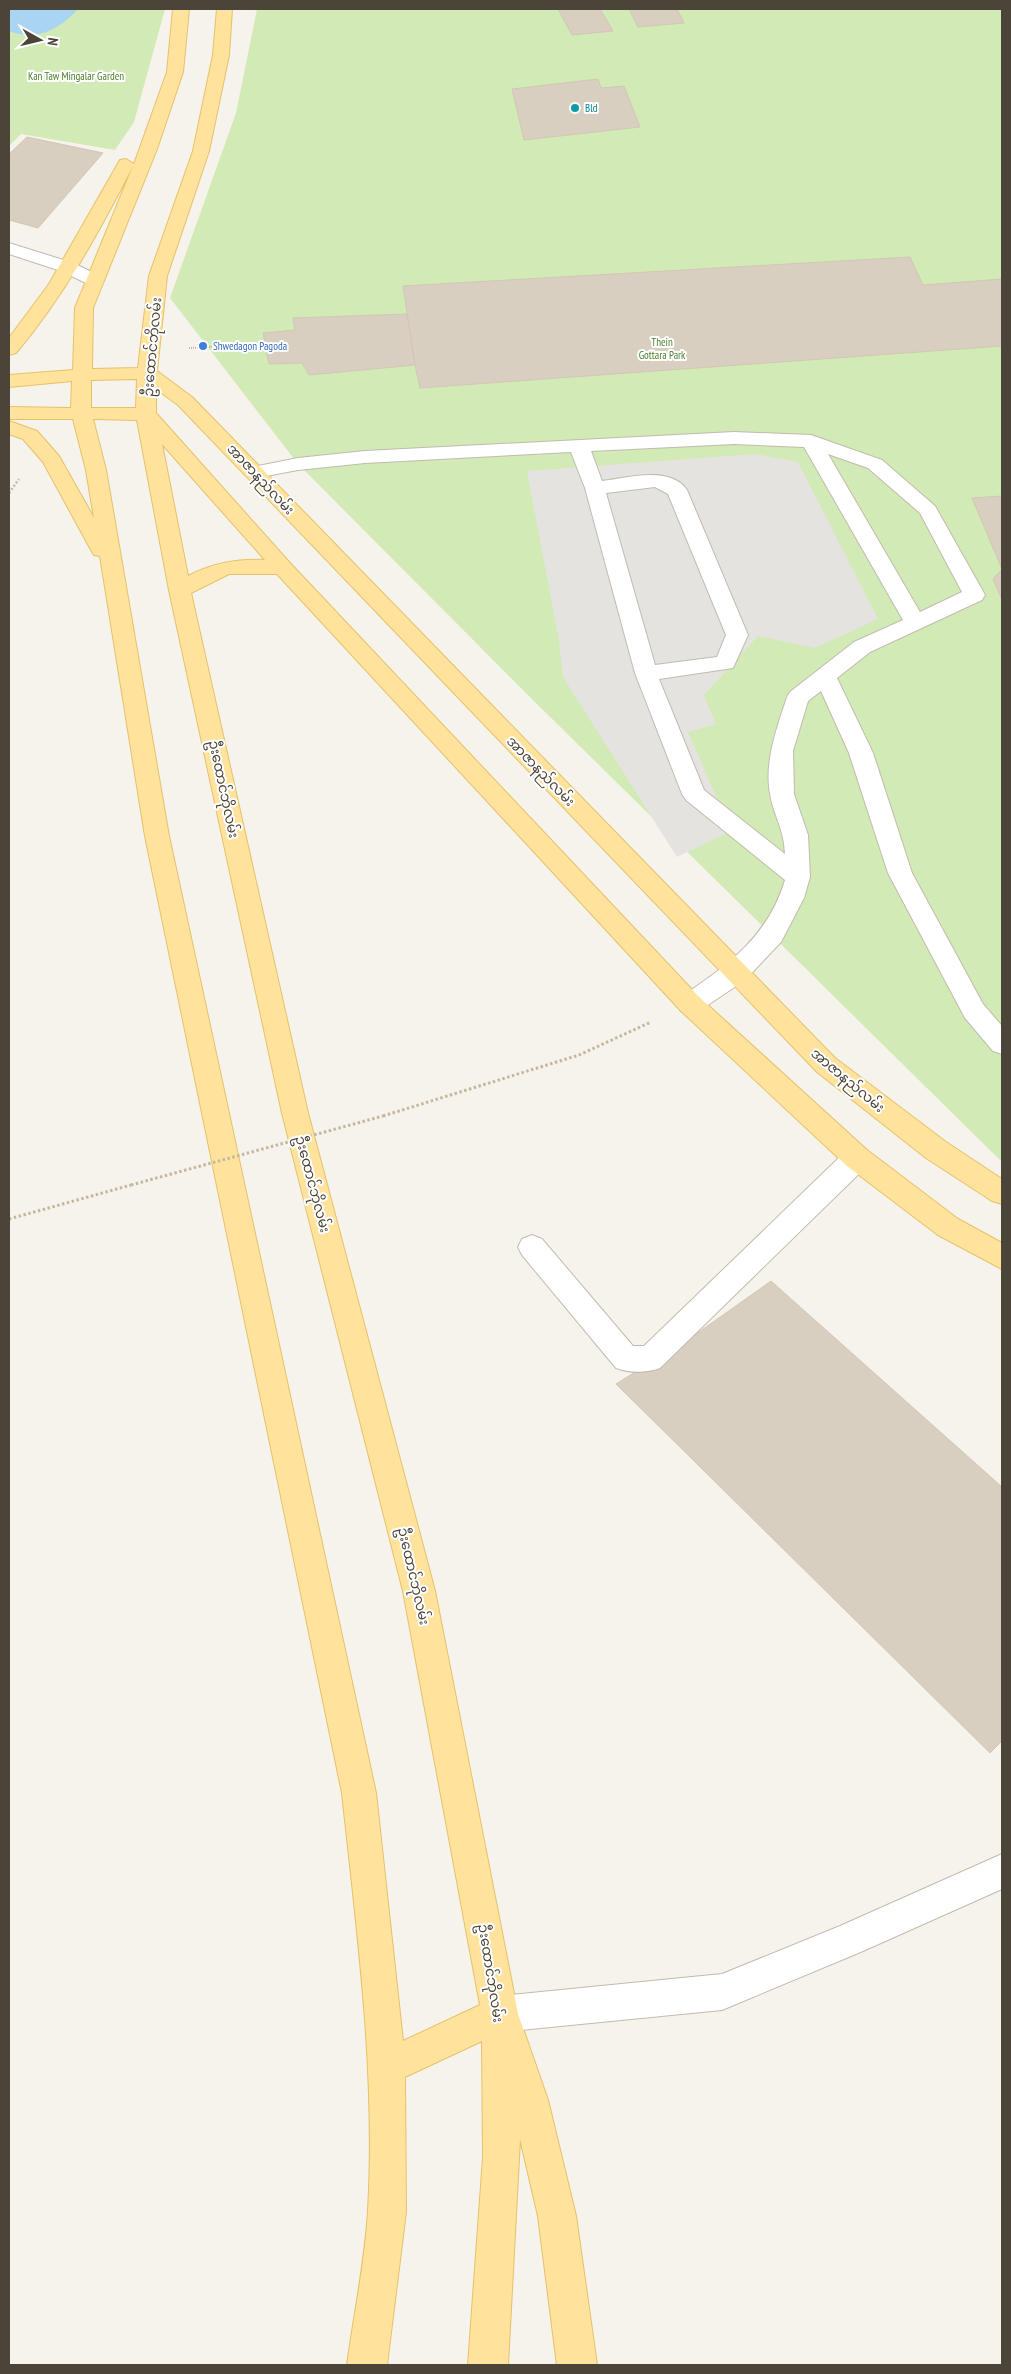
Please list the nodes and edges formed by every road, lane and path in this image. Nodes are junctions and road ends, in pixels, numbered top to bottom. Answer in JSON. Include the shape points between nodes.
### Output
{"nodes":[{"id":1,"x":181,"y":9,"type":"edge"},
{"id":2,"x":225,"y":9,"type":"edge"},
{"id":3,"x":175,"y":72,"type":"junction"},
{"id":4,"x":9,"y":248,"type":"edge"},
{"id":5,"x":67,"y":267,"type":"junction"},
{"id":6,"x":94,"y":280,"type":"junction"},
{"id":7,"x":266,"y":344,"type":"dead end"},
{"id":8,"x":9,"y":349,"type":"edge"},
{"id":9,"x":183,"y":349,"type":"dead end"},
{"id":10,"x":147,"y":373,"type":"junction"},
{"id":11,"x":81,"y":375,"type":"junction"},
{"id":12,"x":9,"y":381,"type":"edge"},
{"id":13,"x":81,"y":412,"type":"junction"},
{"id":14,"x":9,"y":413,"type":"edge"},
{"id":15,"x":146,"y":414,"type":"junction"},
{"id":16,"x":9,"y":427,"type":"edge"},
{"id":17,"x":811,"y":441,"type":"junction"},
{"id":18,"x":579,"y":446,"type":"junction"},
{"id":19,"x":255,"y":472,"type":"junction"},
{"id":20,"x":595,"y":488,"type":"junction"},
{"id":21,"x":283,"y":568,"type":"junction"},
{"id":22,"x":112,"y":572,"type":"junction"},
{"id":23,"x":180,"y":590,"type":"junction"},
{"id":24,"x":915,"y":622,"type":"junction"},
{"id":25,"x":646,"y":673,"type":"junction"},
{"id":26,"x":825,"y":676,"type":"junction"},
{"id":27,"x":798,"y":878,"type":"junction"},
{"id":28,"x":736,"y":973,"type":"junction"},
{"id":29,"x":690,"y":1004,"type":"junction"},
{"id":30,"x":1002,"y":1044,"type":"edge"},
{"id":31,"x":857,"y":1158,"type":"junction"},
{"id":32,"x":1002,"y":1192,"type":"edge"},
{"id":33,"x":9,"y":1219,"type":"edge"},
{"id":34,"x":532,"y":1247,"type":"dead end"},
{"id":35,"x":1002,"y":1257,"type":"edge"},
{"id":36,"x":1002,"y":1871,"type":"edge"},
{"id":37,"x":500,"y":2014,"type":"junction"},
{"id":38,"x":387,"y":2067,"type":"junction"},
{"id":39,"x":367,"y":2365,"type":"edge"},
{"id":40,"x":488,"y":2365,"type":"edge"},
{"id":41,"x":577,"y":2365,"type":"edge"}],
"edges":[{"from":1,"to":3,"type":"main road"},
{"from":2,"to":10,"type":"main road","name":"ဦးထောင်ဘိုလမ်း","via":[[221,55],[201,151],[158,276]]},
{"from":3,"to":5,"type":"main road"},
{"from":3,"to":6,"type":"main road","via":[[150,149]]},
{"from":4,"to":5,"type":"street"},
{"from":5,"to":6,"type":"street"},
{"from":5,"to":8,"type":"main road","via":[[35,318]]},
{"from":6,"to":11,"type":"main road","via":[[84,308]]},
{"from":7,"to":9,"type":"path"},
{"from":10,"to":11,"type":"main road"},
{"from":10,"to":15,"type":"main road","name":"ဦးထောင်ဘိုလမ်း"},
{"from":10,"to":19,"type":"main road","name":"အာဇာနည်လမ်း","via":[[186,401]]},
{"from":11,"to":12,"type":"main road"},
{"from":11,"to":13,"type":"main road"},
{"from":13,"to":14,"type":"main road"},
{"from":13,"to":15,"type":"main road"},
{"from":13,"to":22,"type":"main road","via":[[96,470]]},
{"from":15,"to":21,"type":"main road"},
{"from":15,"to":23,"type":"main road","name":"ဦးထောင်ဘိုလမ်း"},
{"from":16,"to":22,"type":"main road","via":[[30,436],[52,460]]},
{"from":17,"to":18,"type":"street","via":[[734,438]]},
{"from":17,"to":24,"type":"street"},
{"from":17,"to":24,"type":"street","via":[[875,464],[928,510],[974,595]]},
{"from":18,"to":19,"type":"street","via":[[365,457]]},
{"from":18,"to":20,"type":"street"},
{"from":19,"to":28,"type":"main road","name":"အာဇာနည်လမ်း"},
{"from":20,"to":25,"type":"street"},
{"from":20,"to":25,"type":"street","via":[[658,481],[677,490],[737,635],[725,663]]},
{"from":21,"to":23,"type":"main road","via":[[222,567]]},
{"from":21,"to":29,"type":"main road"},
{"from":22,"to":38,"type":"main road","via":[[157,836],[359,1794]]},
{"from":23,"to":37,"type":"main road","name":"ဦးထောင်ဘိုလမ်း","via":[[295,1113],[420,1591]]},
{"from":24,"to":26,"type":"street","via":[[862,647]]},
{"from":25,"to":27,"type":"street","via":[[694,794]]},
{"from":26,"to":27,"type":"street","via":[[798,697],[782,751],[782,794],[796,835]]},
{"from":26,"to":30,"type":"street","via":[[861,753],[900,873],[974,1011]]},
{"from":27,"to":28,"type":"street","via":[[792,898],[772,935]]},
{"from":28,"to":29,"type":"street"},
{"from":28,"to":32,"type":"main road","name":"အာဇာနည်လမ်း","via":[[826,1065],[936,1150]]},
{"from":29,"to":31,"type":"main road"},
{"from":29,"to":33,"type":"path","bridge":true,"via":[[579,1055],[383,1116]]},
{"from":31,"to":34,"type":"street","via":[[650,1359],[626,1359]]},
{"from":31,"to":35,"type":"main road","via":[[948,1227]]},
{"from":36,"to":37,"type":"street","via":[[851,1939],[722,1992]]},
{"from":37,"to":38,"type":"main road"},
{"from":37,"to":40,"type":"main road","name":"ဦးထောင်ဘိုလမ်း","via":[[502,2158]]},
{"from":37,"to":41,"type":"main road","via":[[530,2100],[557,2216]]},
{"from":38,"to":39,"type":"main road","via":[[387,2212]]}]}
